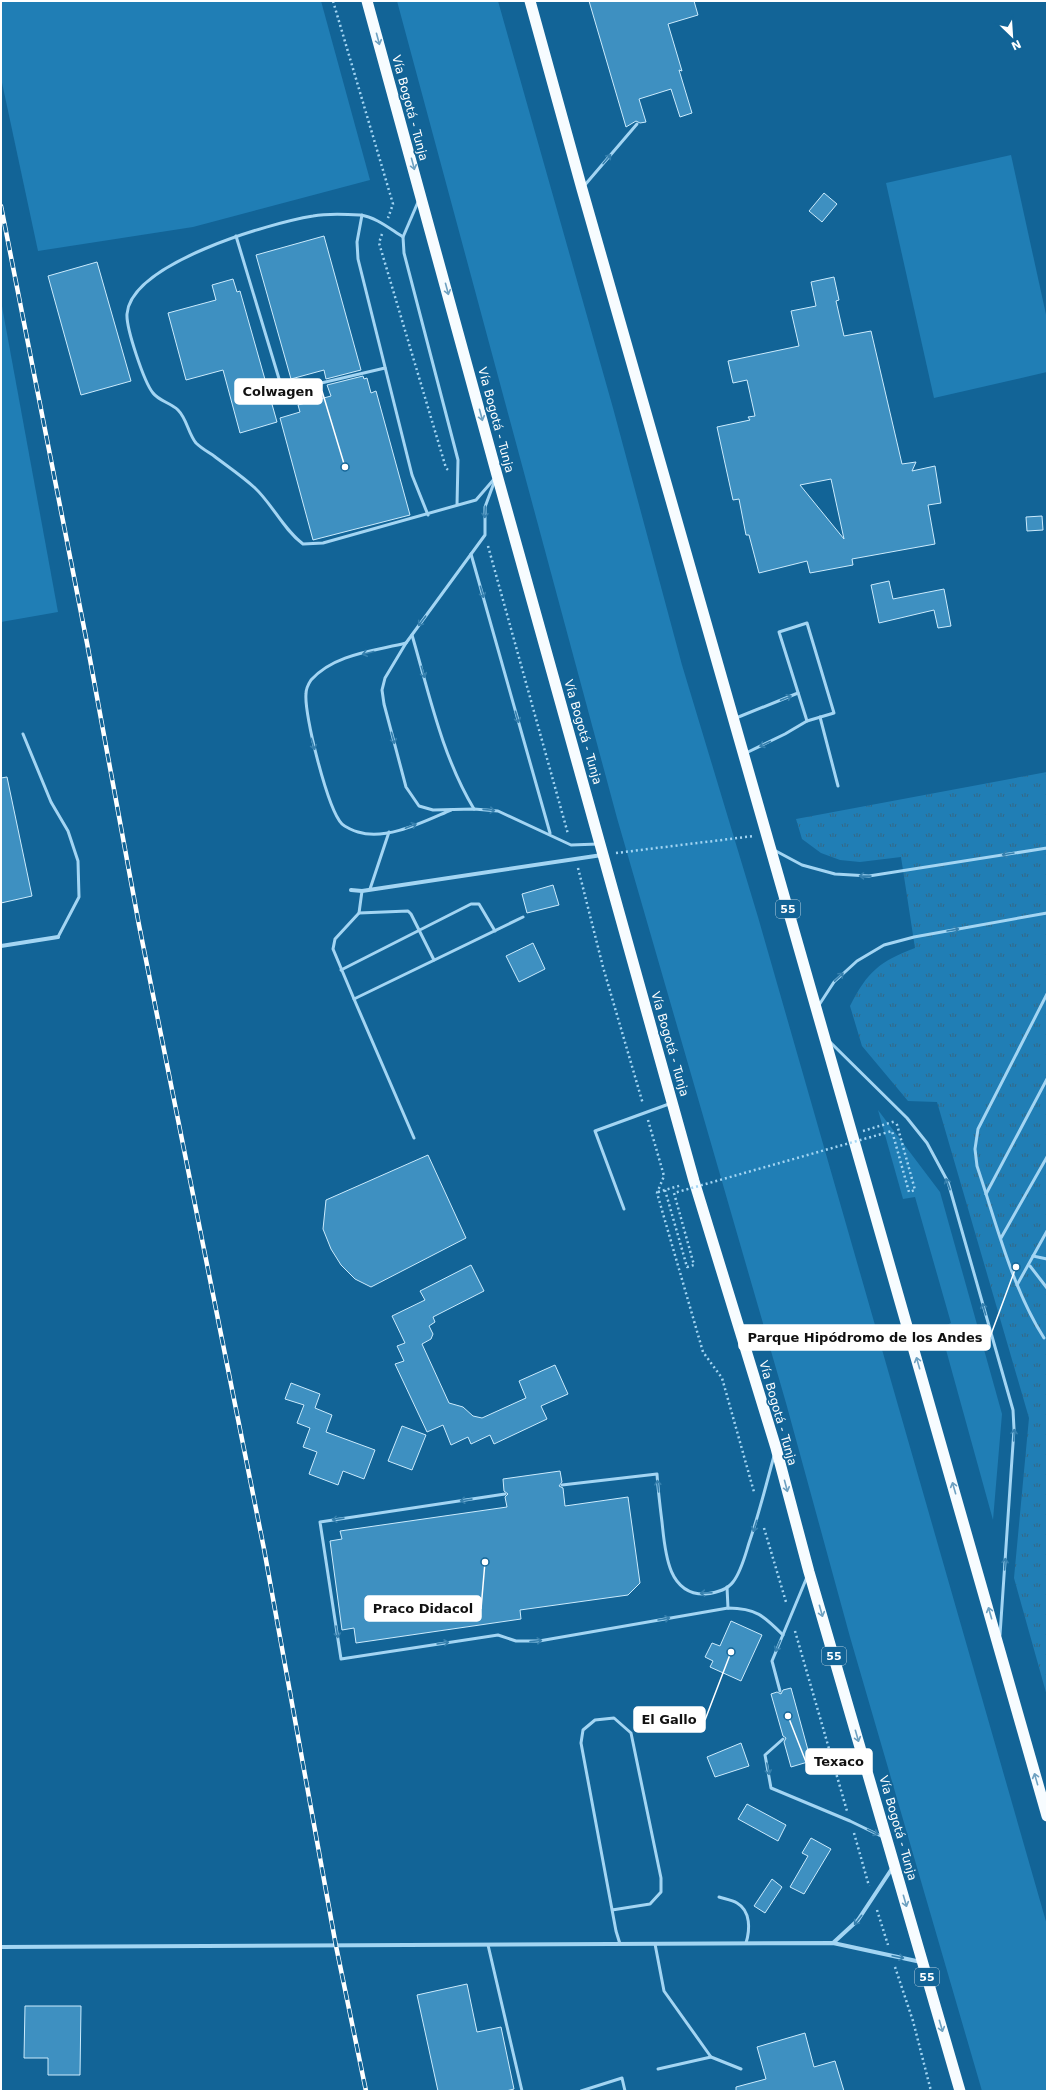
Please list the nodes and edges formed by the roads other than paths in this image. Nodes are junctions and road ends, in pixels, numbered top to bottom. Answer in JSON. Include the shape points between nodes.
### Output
{"nodes":[{"id":1,"x":368,"y":1,"type":"edge"},
{"id":2,"x":530,"y":1,"type":"edge"},
{"id":3,"x":637,"y":124,"type":"dead end"},
{"id":4,"x":582,"y":189,"type":"junction"},
{"id":5,"x":421,"y":195,"type":"junction"},
{"id":6,"x":362,"y":215,"type":"junction"},
{"id":7,"x":236,"y":236,"type":"junction"},
{"id":8,"x":403,"y":237,"type":"junction"},
{"id":9,"x":386,"y":368,"type":"junction"},
{"id":10,"x":497,"y":475,"type":"junction"},
{"id":11,"x":457,"y":505,"type":"junction"},
{"id":12,"x":428,"y":514,"type":"junction"},
{"id":13,"x":471,"y":554,"type":"junction"},
{"id":14,"x":412,"y":635,"type":"junction"},
{"id":15,"x":406,"y":643,"type":"junction"},
{"id":16,"x":798,"y":693,"type":"junction"},
{"id":17,"x":820,"y":717,"type":"junction"},
{"id":18,"x":734,"y":719,"type":"junction"},
{"id":19,"x":807,"y":721,"type":"junction"},
{"id":20,"x":23,"y":734,"type":"dead end"},
{"id":21,"x":744,"y":754,"type":"junction"},
{"id":22,"x":838,"y":786,"type":"dead end"},
{"id":23,"x":453,"y":809,"type":"junction"},
{"id":24,"x":474,"y":809,"type":"junction"},
{"id":25,"x":389,"y":832,"type":"junction"},
{"id":26,"x":550,"y":833,"type":"junction"},
{"id":27,"x":771,"y":848,"type":"junction"},
{"id":28,"x":1047,"y":848,"type":"edge"},
{"id":29,"x":603,"y":849,"type":"junction"},
{"id":30,"x":370,"y":889,"type":"junction"},
{"id":31,"x":351,"y":890,"type":"dead end"},
{"id":32,"x":362,"y":891,"type":"junction"},
{"id":33,"x":359,"y":913,"type":"junction"},
{"id":34,"x":1047,"y":913,"type":"edge"},
{"id":35,"x":522,"y":917,"type":"dead end"},
{"id":36,"x":420,"y":931,"type":"junction"},
{"id":37,"x":495,"y":931,"type":"junction"},
{"id":38,"x":58,"y":937,"type":"joint"},
{"id":39,"x":1,"y":946,"type":"edge"},
{"id":40,"x":434,"y":960,"type":"junction"},
{"id":41,"x":341,"y":970,"type":"junction"},
{"id":42,"x":1047,"y":994,"type":"edge"},
{"id":43,"x":354,"y":999,"type":"junction"},
{"id":44,"x":816,"y":1009,"type":"junction"},
{"id":45,"x":824,"y":1036,"type":"junction"},
{"id":46,"x":1047,"y":1079,"type":"edge"},
{"id":47,"x":673,"y":1102,"type":"junction"},
{"id":48,"x":414,"y":1138,"type":"dead end"},
{"id":49,"x":1047,"y":1157,"type":"edge"},
{"id":50,"x":986,"y":1194,"type":"junction"},
{"id":51,"x":624,"y":1209,"type":"dead end"},
{"id":52,"x":1047,"y":1232,"type":"edge"},
{"id":53,"x":1002,"y":1238,"type":"junction"},
{"id":54,"x":1033,"y":1256,"type":"junction"},
{"id":55,"x":1047,"y":1259,"type":"edge"},
{"id":56,"x":1030,"y":1266,"type":"junction"},
{"id":57,"x":1017,"y":1285,"type":"junction"},
{"id":58,"x":1047,"y":1288,"type":"edge"},
{"id":59,"x":1044,"y":1338,"type":"dead end"},
{"id":60,"x":776,"y":1448,"type":"junction"},
{"id":61,"x":562,"y":1485,"type":"dead end"},
{"id":62,"x":505,"y":1494,"type":"dead end"},
{"id":63,"x":809,"y":1572,"type":"junction"},
{"id":64,"x":727,"y":1587,"type":"junction"},
{"id":65,"x":728,"y":1608,"type":"junction"},
{"id":66,"x":783,"y":1634,"type":"junction"},
{"id":67,"x":999,"y":1645,"type":"junction"},
{"id":68,"x":780,"y":1691,"type":"dead end"},
{"id":69,"x":783,"y":1739,"type":"dead end"},
{"id":70,"x":1047,"y":1816,"type":"edge"},
{"id":71,"x":888,"y":1840,"type":"junction"},
{"id":72,"x":895,"y":1864,"type":"junction"},
{"id":73,"x":719,"y":1897,"type":"dead end"},
{"id":74,"x":612,"y":1910,"type":"junction"},
{"id":75,"x":746,"y":1943,"type":"junction"},
{"id":76,"x":833,"y":1943,"type":"junction"},
{"id":77,"x":620,"y":1944,"type":"junction"},
{"id":78,"x":655,"y":1944,"type":"junction"},
{"id":79,"x":488,"y":1945,"type":"junction"},
{"id":80,"x":1,"y":1947,"type":"edge"},
{"id":81,"x":923,"y":1962,"type":"junction"},
{"id":82,"x":711,"y":2057,"type":"junction"},
{"id":83,"x":741,"y":2069,"type":"dead end"},
{"id":84,"x":658,"y":2070,"type":"dead end"},
{"id":85,"x":522,"y":2091,"type":"edge"},
{"id":86,"x":580,"y":2091,"type":"edge"},
{"id":87,"x":626,"y":2091,"type":"edge"},
{"id":88,"x":960,"y":2091,"type":"edge"}],
"edges":[{"from":1,"to":5,"type":"highway","name":"Vía Bogotá - Tunja","number":"55","one_way":true},
{"from":2,"to":4,"type":"highway","number":"55"},
{"from":4,"to":3,"type":"lane","one_way":true},
{"from":4,"to":18,"type":"highway","number":"55"},
{"from":5,"to":8,"type":"lane"},
{"from":5,"to":10,"type":"highway","name":"Vía Bogotá - Tunja","number":"55","one_way":true},
{"from":6,"to":7,"type":"lane","via":[[314,215]]},
{"from":6,"to":8,"type":"lane","via":[[385,225]]},
{"from":6,"to":9,"type":"lane","via":[[357,242],[358,259]]},
{"from":7,"to":9,"type":"lane","via":[[283,392]]},
{"from":7,"to":12,"type":"lane","via":[[190,256],[154,277],[141,286],[134,296],[127,314],[128,328],[153,394],[179,411],[197,443],[256,489],[303,544],[323,543]]},
{"from":8,"to":11,"type":"lane","via":[[404,253],[458,460]]},
{"from":9,"to":12,"type":"lane","via":[[412,475]]},
{"from":10,"to":11,"type":"lane","via":[[476,500]]},
{"from":10,"to":13,"type":"lane","one_way":true,"via":[[485,507],[485,535]]},
{"from":10,"to":29,"type":"highway","name":"Vía Bogotá - Tunja","number":"55"},
{"from":11,"to":12,"type":"lane"},
{"from":13,"to":14,"type":"lane","one_way":true},
{"from":13,"to":26,"type":"lane","one_way":true},
{"from":14,"to":15,"type":"lane"},
{"from":14,"to":24,"type":"lane","one_way":true,"via":[[439,730],[459,782]]},
{"from":15,"to":23,"type":"lane","one_way":true,"via":[[385,678],[382,690],[406,787],[419,806],[433,810]]},
{"from":15,"to":25,"type":"lane","one_way":true,"via":[[337,660],[322,668],[310,681],[306,693],[309,731],[334,811],[342,824],[358,832]]},
{"from":16,"to":17,"type":"lane","via":[[779,632],[807,623],[834,713]]},
{"from":18,"to":16,"type":"lane","one_way":true},
{"from":16,"to":19,"type":"lane"},
{"from":17,"to":19,"type":"lane"},
{"from":17,"to":22,"type":"lane"},
{"from":18,"to":21,"type":"highway","number":"55"},
{"from":19,"to":21,"type":"lane","one_way":true},
{"from":20,"to":38,"type":"lane","via":[[51,802],[68,831],[78,861],[79,896]]},
{"from":21,"to":27,"type":"highway","number":"55"},
{"from":23,"to":24,"type":"lane"},
{"from":25,"to":23,"type":"lane","one_way":true,"via":[[403,830]]},
{"from":24,"to":26,"type":"lane","one_way":true,"via":[[498,811]]},
{"from":25,"to":30,"type":"lane"},
{"from":26,"to":29,"type":"lane","via":[[571,845]]},
{"from":28,"to":27,"type":"lane","one_way":true,"via":[[870,876],[835,874],[808,867]]},
{"from":27,"to":44,"type":"highway","number":"55"},
{"from":29,"to":30,"type":"street","via":[[575,859]]},
{"from":29,"to":47,"type":"highway","name":"Vía Bogotá - Tunja","number":"55"},
{"from":30,"to":32,"type":"street"},
{"from":31,"to":32,"type":"street"},
{"from":32,"to":33,"type":"lane"},
{"from":33,"to":36,"type":"lane","via":[[408,911]]},
{"from":33,"to":41,"type":"lane","via":[[335,938],[333,949]]},
{"from":44,"to":34,"type":"lane","one_way":true,"via":[[834,982],[857,960],[884,945],[914,937]]},
{"from":35,"to":37,"type":"lane"},
{"from":36,"to":37,"type":"lane","via":[[471,904],[479,904]]},
{"from":36,"to":40,"type":"lane"},
{"from":36,"to":41,"type":"lane"},
{"from":37,"to":40,"type":"lane"},
{"from":38,"to":39,"type":"street"},
{"from":40,"to":43,"type":"lane"},
{"from":41,"to":43,"type":"lane"},
{"from":42,"to":50,"type":"lane","via":[[978,1129],[975,1149],[977,1166]]},
{"from":43,"to":48,"type":"lane"},
{"from":44,"to":45,"type":"highway","number":"55"},
{"from":67,"to":45,"type":"highway","number":"55","one_way":true},
{"from":67,"to":45,"type":"lane","one_way":true,"via":[[1014,1429],[1013,1410],[948,1182],[927,1143],[907,1118]]},
{"from":46,"to":50,"type":"lane"},
{"from":47,"to":51,"type":"lane","via":[[595,1131]]},
{"from":47,"to":60,"type":"highway","name":"Vía Bogotá - Tunja","number":"55","via":[[694,1181]]},
{"from":49,"to":53,"type":"lane"},
{"from":50,"to":53,"type":"lane"},
{"from":52,"to":54,"type":"lane"},
{"from":53,"to":57,"type":"lane"},
{"from":54,"to":55,"type":"lane"},
{"from":54,"to":56,"type":"lane"},
{"from":56,"to":57,"type":"lane"},
{"from":56,"to":58,"type":"lane"},
{"from":57,"to":59,"type":"lane","via":[[1033,1321]]},
{"from":60,"to":63,"type":"highway","name":"Vía Bogotá - Tunja","number":"55","one_way":true},
{"from":60,"to":64,"type":"lane","one_way":true,"via":[[744,1562],[733,1582]]},
{"from":64,"to":61,"type":"lane","one_way":true,"via":[[708,1593],[694,1592],[686,1589],[675,1579],[666,1555],[657,1474]]},
{"from":62,"to":65,"type":"lane","one_way":true,"via":[[320,1522],[341,1658],[498,1634],[516,1641],[539,1641]]},
{"from":63,"to":66,"type":"lane"},
{"from":63,"to":71,"type":"highway","name":"Vía Bogotá - Tunja","number":"55","one_way":true},
{"from":64,"to":65,"type":"lane"},
{"from":65,"to":66,"type":"lane","via":[[753,1610],[765,1617]]},
{"from":66,"to":68,"type":"lane","one_way":true,"via":[[772,1661]]},
{"from":70,"to":67,"type":"highway","number":"55","one_way":true},
{"from":69,"to":71,"type":"lane","one_way":true,"via":[[765,1755],[771,1788]]},
{"from":71,"to":72,"type":"highway","name":"Vía Bogotá - Tunja","number":"55"},
{"from":72,"to":76,"type":"street","one_way":true,"via":[[858,1920]]},
{"from":72,"to":81,"type":"highway","name":"Vía Bogotá - Tunja","number":"55","one_way":true},
{"from":73,"to":75,"type":"lane","via":[[738,1903],[746,1912],[749,1923]]},
{"from":74,"to":74,"type":"lane","via":[[650,1904],[661,1892],[661,1878],[631,1733],[614,1718],[595,1720],[583,1730],[582,1743]]},
{"from":74,"to":77,"type":"lane"},
{"from":75,"to":76,"type":"street"},
{"from":75,"to":78,"type":"street"},
{"from":76,"to":81,"type":"street","one_way":true},
{"from":77,"to":78,"type":"street"},
{"from":77,"to":79,"type":"street"},
{"from":78,"to":82,"type":"lane","via":[[664,1991]]},
{"from":79,"to":80,"type":"street"},
{"from":79,"to":85,"type":"lane"},
{"from":81,"to":88,"type":"highway","name":"Vía Bogotá - Tunja","number":"55","one_way":true},
{"from":82,"to":83,"type":"lane"},
{"from":82,"to":84,"type":"lane"},
{"from":86,"to":87,"type":"lane","via":[[622,2078]]}]}
